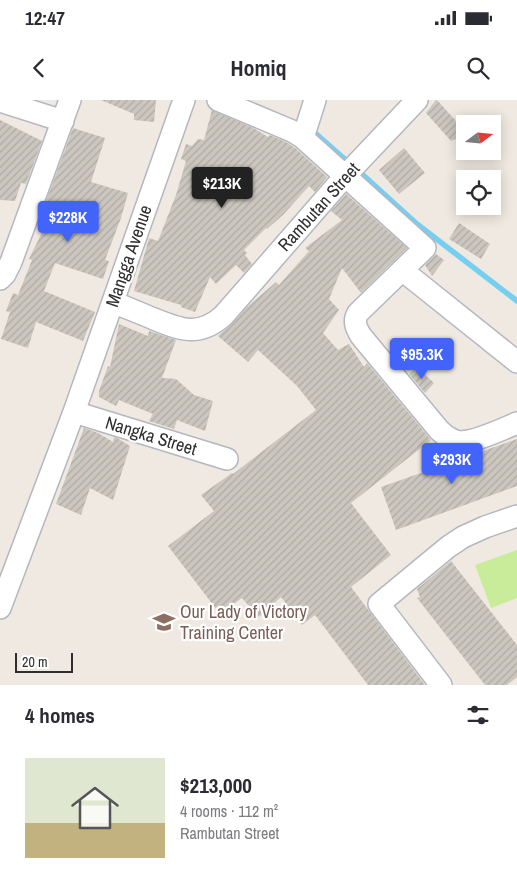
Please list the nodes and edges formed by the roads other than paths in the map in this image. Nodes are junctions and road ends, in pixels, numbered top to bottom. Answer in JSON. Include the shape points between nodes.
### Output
{"nodes":[{"id":1,"x":70,"y":100,"type":"edge"},
{"id":2,"x":184,"y":100,"type":"edge"},
{"id":3,"x":218,"y":100,"type":"edge"},
{"id":4,"x":315,"y":100,"type":"edge"},
{"id":5,"x":417,"y":100,"type":"edge"},
{"id":6,"x":0,"y":101,"type":"edge"},
{"id":7,"x":63,"y":121,"type":"junction"},
{"id":8,"x":303,"y":138,"type":"junction"},
{"id":9,"x":346,"y":176,"type":"junction"},
{"id":10,"x":6,"y":270,"type":"edge"},
{"id":11,"x":402,"y":270,"type":"junction"},
{"id":12,"x":113,"y":302,"type":"junction"},
{"id":13,"x":517,"y":362,"type":"edge"},
{"id":14,"x":74,"y":412,"type":"junction"},
{"id":15,"x":517,"y":423,"type":"edge"},
{"id":16,"x":227,"y":459,"type":"dead end"},
{"id":17,"x":517,"y":516,"type":"edge"},
{"id":18,"x":0,"y":608,"type":"edge"},
{"id":19,"x":441,"y":685,"type":"edge"}],
"edges":[{"from":1,"to":7,"type":"street"},
{"from":2,"to":12,"type":"street","name":"Mangga Avenue"},
{"from":3,"to":8,"type":"street"},
{"from":4,"to":8,"type":"street"},
{"from":5,"to":9,"type":"street","name":"Rambutan Street"},
{"from":6,"to":7,"type":"street"},
{"from":7,"to":10,"type":"street"},
{"from":8,"to":9,"type":"street"},
{"from":9,"to":11,"type":"street","via":[[425,248]]},
{"from":9,"to":12,"type":"street","name":"Rambutan Street","via":[[223,316],[210,325],[185,330]]},
{"from":11,"to":13,"type":"street"},
{"from":11,"to":15,"type":"street","via":[[358,313],[355,324],[361,336],[448,438],[457,442],[467,441]]},
{"from":12,"to":14,"type":"street","name":"Mangga Avenue"},
{"from":14,"to":16,"type":"street","name":"Nangka Street"},
{"from":14,"to":18,"type":"street","name":"Mangga Avenue"},
{"from":17,"to":19,"type":"street","via":[[463,537],[379,604]]}]}
